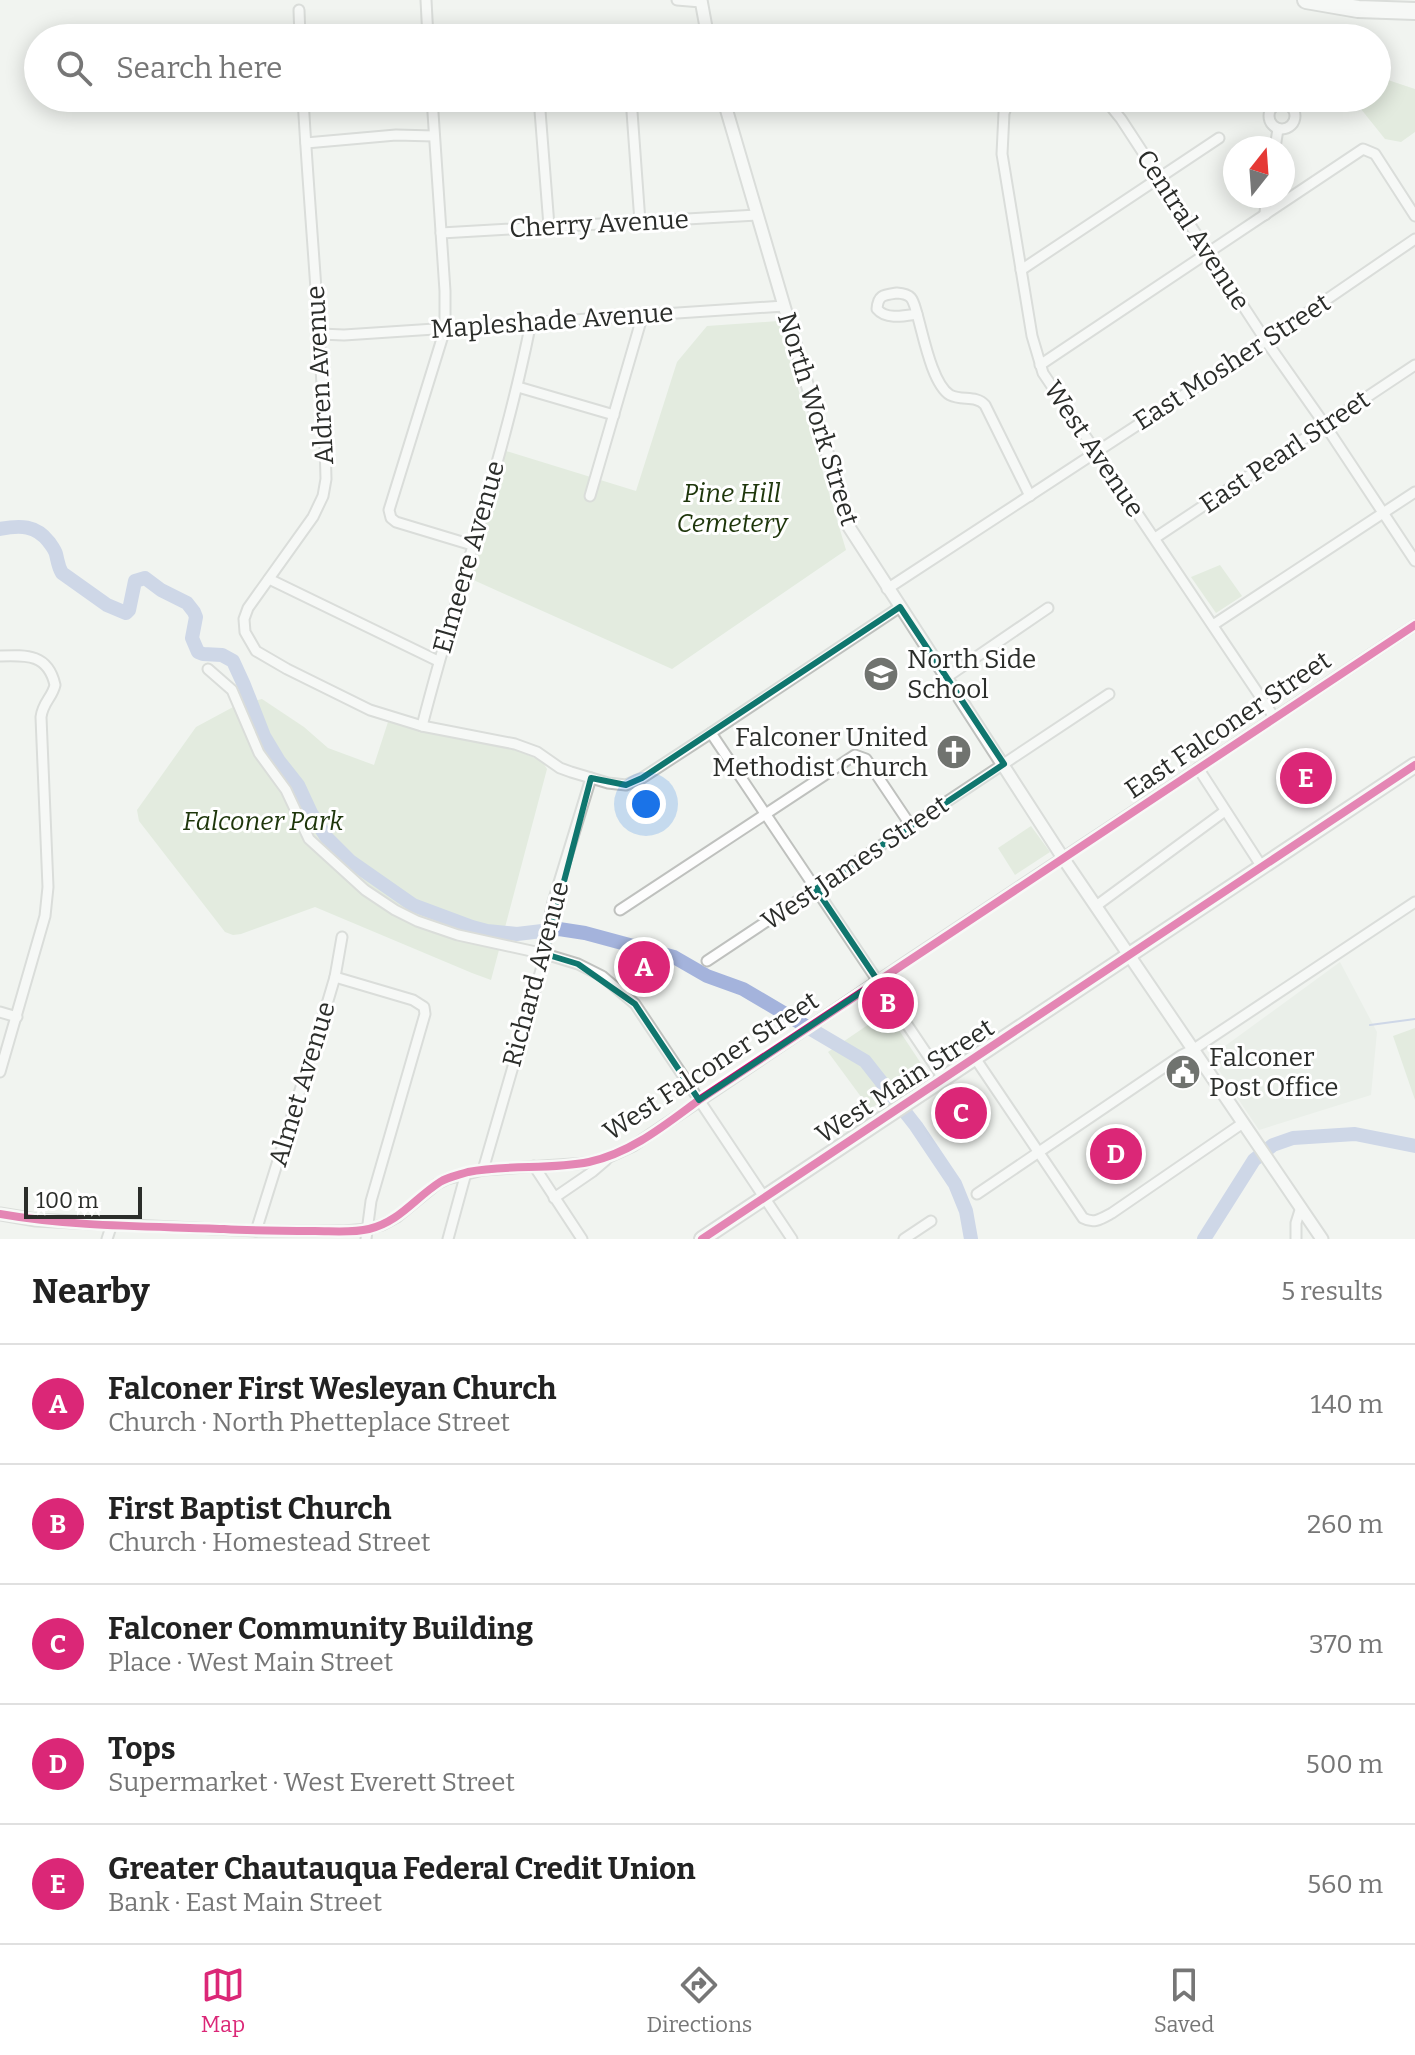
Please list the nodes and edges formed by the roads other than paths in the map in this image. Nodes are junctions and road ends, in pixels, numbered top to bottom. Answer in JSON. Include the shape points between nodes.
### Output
{"nodes":[{"id":1,"x":426,"y":0,"type":"edge"},
{"id":2,"x":677,"y":0,"type":"edge"},
{"id":3,"x":1306,"y":0,"type":"edge"},
{"id":4,"x":701,"y":1,"type":"edge"},
{"id":5,"x":299,"y":10,"type":"dead end"},
{"id":6,"x":1415,"y":11,"type":"edge"},
{"id":7,"x":300,"y":24,"type":"edge"},
{"id":8,"x":427,"y":24,"type":"edge"},
{"id":9,"x":705,"y":24,"type":"edge"},
{"id":10,"x":304,"y":112,"type":"edge"},
{"id":11,"x":433,"y":112,"type":"edge"},
{"id":12,"x":540,"y":112,"type":"edge"},
{"id":13,"x":632,"y":112,"type":"edge"},
{"id":14,"x":727,"y":112,"type":"edge"},
{"id":15,"x":1004,"y":112,"type":"edge"},
{"id":16,"x":1115,"y":112,"type":"edge"},
{"id":17,"x":1278,"y":129,"type":"dead end"},
{"id":18,"x":434,"y":136,"type":"junction"},
{"id":19,"x":1277,"y":136,"type":"edge"},
{"id":20,"x":1219,"y":138,"type":"dead end"},
{"id":21,"x":306,"y":143,"type":"junction"},
{"id":22,"x":1158,"y":177,"type":"junction"},
{"id":23,"x":1265,"y":208,"type":"edge"},
{"id":24,"x":757,"y":215,"type":"junction"},
{"id":25,"x":1265,"y":215,"type":"junction"},
{"id":26,"x":1415,"y":216,"type":"edge"},
{"id":27,"x":640,"y":222,"type":"junction"},
{"id":28,"x":549,"y":226,"type":"junction"},
{"id":29,"x":441,"y":233,"type":"junction"},
{"id":30,"x":1415,"y":239,"type":"edge"},
{"id":31,"x":1208,"y":253,"type":"junction"},
{"id":32,"x":1021,"y":270,"type":"junction"},
{"id":33,"x":784,"y":306,"type":"junction"},
{"id":34,"x":643,"y":314,"type":"junction"},
{"id":35,"x":917,"y":314,"type":"dead end"},
{"id":36,"x":531,"y":322,"type":"junction"},
{"id":37,"x":445,"y":329,"type":"junction"},
{"id":38,"x":320,"y":334,"type":"junction"},
{"id":39,"x":1266,"y":341,"type":"junction"},
{"id":40,"x":1040,"y":365,"type":"junction"},
{"id":41,"x":1415,"y":365,"type":"edge"},
{"id":42,"x":518,"y":387,"type":"junction"},
{"id":43,"x":614,"y":415,"type":"junction"},
{"id":44,"x":1325,"y":425,"type":"junction"},
{"id":45,"x":1096,"y":451,"type":"junction"},
{"id":46,"x":1415,"y":492,"type":"edge"},
{"id":47,"x":590,"y":496,"type":"dead end"},
{"id":48,"x":1030,"y":496,"type":"junction"},
{"id":49,"x":1384,"y":513,"type":"junction"},
{"id":50,"x":1155,"y":538,"type":"junction"},
{"id":51,"x":472,"y":545,"type":"junction"},
{"id":52,"x":1415,"y":561,"type":"edge"},
{"id":53,"x":269,"y":579,"type":"junction"},
{"id":54,"x":887,"y":589,"type":"junction"},
{"id":55,"x":900,"y":607,"type":"junction"},
{"id":56,"x":1048,"y":608,"type":"dead end"},
{"id":57,"x":1213,"y":625,"type":"junction"},
{"id":58,"x":1415,"y":625,"type":"edge"},
{"id":59,"x":0,"y":656,"type":"edge"},
{"id":60,"x":438,"y":661,"type":"junction"},
{"id":61,"x":208,"y":669,"type":"dead end"},
{"id":62,"x":947,"y":677,"type":"junction"},
{"id":63,"x":1109,"y":694,"type":"dead end"},
{"id":64,"x":1274,"y":717,"type":"junction"},
{"id":65,"x":422,"y":726,"type":"junction"},
{"id":66,"x":711,"y":733,"type":"junction"},
{"id":67,"x":1004,"y":764,"type":"junction"},
{"id":68,"x":1414,"y":767,"type":"edge"},
{"id":69,"x":1198,"y":768,"type":"junction"},
{"id":70,"x":591,"y":778,"type":"junction"},
{"id":71,"x":1225,"y":811,"type":"junction"},
{"id":72,"x":766,"y":813,"type":"junction"},
{"id":73,"x":911,"y":826,"type":"junction"},
{"id":74,"x":1063,"y":858,"type":"junction"},
{"id":75,"x":1262,"y":867,"type":"junction"},
{"id":76,"x":816,"y":889,"type":"junction"},
{"id":77,"x":1415,"y":902,"type":"edge"},
{"id":78,"x":1096,"y":906,"type":"junction"},
{"id":79,"x":620,"y":910,"type":"dead end"},
{"id":80,"x":342,"y":937,"type":"dead end"},
{"id":81,"x":545,"y":954,"type":"junction"},
{"id":82,"x":1128,"y":954,"type":"junction"},
{"id":83,"x":707,"y":961,"type":"dead end"},
{"id":84,"x":335,"y":977,"type":"junction"},
{"id":85,"x":878,"y":981,"type":"junction"},
{"id":86,"x":0,"y":1012,"type":"edge"},
{"id":87,"x":17,"y":1017,"type":"junction"},
{"id":88,"x":1194,"y":1049,"type":"junction"},
{"id":89,"x":975,"y":1058,"type":"junction"},
{"id":90,"x":0,"y":1072,"type":"edge"},
{"id":91,"x":943,"y":1078,"type":"junction"},
{"id":92,"x":699,"y":1100,"type":"junction"},
{"id":93,"x":1243,"y":1123,"type":"junction"},
{"id":94,"x":1038,"y":1152,"type":"junction"},
{"id":95,"x":609,"y":1157,"type":"junction"},
{"id":96,"x":534,"y":1166,"type":"junction"},
{"id":97,"x":483,"y":1170,"type":"junction"},
{"id":98,"x":466,"y":1173,"type":"junction"},
{"id":99,"x":977,"y":1194,"type":"dead end"},
{"id":100,"x":554,"y":1198,"type":"junction"},
{"id":101,"x":765,"y":1198,"type":"junction"},
{"id":102,"x":1301,"y":1207,"type":"junction"},
{"id":103,"x":0,"y":1214,"type":"edge"},
{"id":104,"x":931,"y":1221,"type":"dead end"},
{"id":105,"x":112,"y":1224,"type":"junction"},
{"id":106,"x":256,"y":1231,"type":"junction"},
{"id":107,"x":366,"y":1234,"type":"edge"},
{"id":108,"x":107,"y":1239,"type":"edge"},
{"id":109,"x":448,"y":1239,"type":"edge"},
{"id":110,"x":582,"y":1239,"type":"edge"},
{"id":111,"x":702,"y":1239,"type":"edge"},
{"id":112,"x":792,"y":1239,"type":"edge"},
{"id":113,"x":904,"y":1239,"type":"edge"},
{"id":114,"x":1296,"y":1239,"type":"edge"},
{"id":115,"x":1322,"y":1239,"type":"edge"}],
"edges":[{"from":1,"to":8,"type":"street"},
{"from":2,"to":4,"type":"street"},
{"from":3,"to":6,"type":"highway"},
{"from":4,"to":9,"type":"street"},
{"from":5,"to":7,"type":"street"},
{"from":10,"to":21,"type":"street","name":"Aldren Avenue"},
{"from":11,"to":18,"type":"street"},
{"from":12,"to":28,"type":"street"},
{"from":13,"to":27,"type":"street"},
{"from":14,"to":24,"type":"street","name":"North Work Street"},
{"from":15,"to":32,"type":"street","name":"West Avenue","via":[[1002,154]]},
{"from":16,"to":22,"type":"street","name":"Central Avenue"},
{"from":17,"to":19,"type":"street"},
{"from":18,"to":21,"type":"street"},
{"from":18,"to":29,"type":"street"},
{"from":20,"to":22,"type":"street"},
{"from":21,"to":38,"type":"street","name":"Aldren Avenue"},
{"from":22,"to":31,"type":"street","name":"Central Avenue"},
{"from":22,"to":32,"type":"street"},
{"from":23,"to":25,"type":"street"},
{"from":24,"to":27,"type":"street","name":"Cherry Avenue"},
{"from":24,"to":33,"type":"street","name":"North Work Street"},
{"from":25,"to":26,"type":"street","via":[[1363,149],[1375,154]]},
{"from":25,"to":31,"type":"street"},
{"from":27,"to":28,"type":"street","name":"Cherry Avenue"},
{"from":28,"to":29,"type":"street","name":"Cherry Avenue"},
{"from":29,"to":37,"type":"street"},
{"from":30,"to":39,"type":"street","name":"East Mosher Street"},
{"from":31,"to":39,"type":"street","name":"Central Avenue"},
{"from":31,"to":40,"type":"street"},
{"from":32,"to":40,"type":"street","name":"West Avenue"},
{"from":33,"to":34,"type":"street","name":"Mapleshade Avenue"},
{"from":33,"to":54,"type":"street","name":"North Work Street","via":[[849,527]]},
{"from":34,"to":36,"type":"street","name":"Mapleshade Avenue"},
{"from":34,"to":43,"type":"street"},
{"from":35,"to":48,"type":"street","via":[[940,385],[952,396],[985,405]]},
{"from":36,"to":37,"type":"street","name":"Mapleshade Avenue"},
{"from":36,"to":42,"type":"street","name":"Elmeere Avenue"},
{"from":37,"to":38,"type":"street","name":"Mapleshade Avenue"},
{"from":37,"to":51,"type":"street","via":[[389,510],[396,522]]},
{"from":38,"to":53,"type":"street","name":"Aldren Avenue","via":[[323,496]]},
{"from":39,"to":44,"type":"street","name":"Central Avenue"},
{"from":39,"to":45,"type":"street","name":"East Mosher Street"},
{"from":40,"to":45,"type":"street","name":"West Avenue"},
{"from":41,"to":44,"type":"street","name":"East Pearl Street"},
{"from":42,"to":43,"type":"street"},
{"from":42,"to":51,"type":"street","name":"Elmeere Avenue"},
{"from":43,"to":47,"type":"street"},
{"from":44,"to":49,"type":"street","name":"Central Avenue"},
{"from":44,"to":50,"type":"street","name":"East Pearl Street"},
{"from":45,"to":48,"type":"street","name":"East Mosher Street"},
{"from":45,"to":50,"type":"street","name":"West Avenue"},
{"from":46,"to":49,"type":"street"},
{"from":48,"to":54,"type":"street","name":"East Mosher Street"},
{"from":49,"to":52,"type":"street","name":"Central Avenue"},
{"from":49,"to":57,"type":"street"},
{"from":50,"to":57,"type":"street","name":"West Avenue"},
{"from":51,"to":60,"type":"street","name":"Elmeere Avenue"},
{"from":53,"to":60,"type":"street"},
{"from":53,"to":65,"type":"street","name":"Aldren Avenue","via":[[244,619],[251,644],[262,655],[380,714]]},
{"from":54,"to":55,"type":"street","name":"North Work Street"},
{"from":55,"to":62,"type":"street","name":"North Work Street"},
{"from":55,"to":66,"type":"street"},
{"from":56,"to":62,"type":"street"},
{"from":57,"to":64,"type":"street","name":"West Avenue"},
{"from":58,"to":64,"type":"street","name":"East Falconer Street"},
{"from":59,"to":87,"type":"street","via":[[36,659],[49,668],[55,685],[41,717],[45,916]]},
{"from":60,"to":65,"type":"street","name":"Elmeere Avenue"},
{"from":61,"to":81,"type":"street","via":[[232,690],[259,753],[286,790],[309,839],[365,890],[417,921]]},
{"from":62,"to":67,"type":"street","name":"North Work Street"},
{"from":63,"to":67,"type":"street","name":"West James Street"},
{"from":64,"to":69,"type":"street","name":"East Falconer Street"},
{"from":65,"to":70,"type":"street","via":[[515,744]]},
{"from":66,"to":70,"type":"street","via":[[634,782],[618,785]]},
{"from":66,"to":72,"type":"street"},
{"from":67,"to":73,"type":"street","name":"West James Street"},
{"from":67,"to":74,"type":"street","name":"North Work Street"},
{"from":68,"to":75,"type":"main road","name":"West Main Street"},
{"from":69,"to":71,"type":"street"},
{"from":69,"to":74,"type":"street","name":"East Falconer Street"},
{"from":70,"to":81,"type":"street","name":"Richard Avenue","via":[[548,925]]},
{"from":71,"to":75,"type":"street"},
{"from":71,"to":78,"type":"street"},
{"from":72,"to":73,"type":"street","via":[[860,756]]},
{"from":72,"to":76,"type":"street"},
{"from":72,"to":79,"type":"street"},
{"from":73,"to":76,"type":"street","name":"West James Street"},
{"from":74,"to":78,"type":"street","name":"North Work Street"},
{"from":74,"to":85,"type":"street","name":"West Falconer Street"},
{"from":75,"to":82,"type":"main road","name":"West Main Street"},
{"from":76,"to":83,"type":"street","name":"West James Street"},
{"from":76,"to":85,"type":"street"},
{"from":77,"to":88,"type":"street"},
{"from":78,"to":82,"type":"street","name":"North Work Street"},
{"from":80,"to":84,"type":"street","name":"Almet Avenue"},
{"from":81,"to":92,"type":"street","via":[[592,970],[635,1004]]},
{"from":81,"to":97,"type":"street","name":"Richard Avenue"},
{"from":82,"to":88,"type":"street","name":"North Work Street"},
{"from":82,"to":89,"type":"main road","name":"West Main Street"},
{"from":84,"to":106,"type":"street","name":"Almet Avenue"},
{"from":84,"to":107,"type":"street","via":[[424,1007]]},
{"from":85,"to":91,"type":"street"},
{"from":85,"to":92,"type":"street","name":"West Falconer Street"},
{"from":86,"to":87,"type":"street"},
{"from":87,"to":90,"type":"street"},
{"from":88,"to":93,"type":"street","name":"North Work Street"},
{"from":88,"to":94,"type":"street"},
{"from":89,"to":91,"type":"main road","name":"West Main Street"},
{"from":89,"to":94,"type":"street"},
{"from":91,"to":101,"type":"main road","name":"West Main Street"},
{"from":92,"to":95,"type":"street","name":"West Falconer Street","via":[[644,1140]]},
{"from":92,"to":101,"type":"street"},
{"from":93,"to":94,"type":"street","via":[[1096,1222],[1083,1218]]},
{"from":93,"to":102,"type":"street","name":"North Work Street"},
{"from":94,"to":99,"type":"street"},
{"from":95,"to":96,"type":"street","name":"West Falconer Street"},
{"from":95,"to":100,"type":"street"},
{"from":96,"to":97,"type":"street","name":"West Falconer Street"},
{"from":96,"to":100,"type":"street"},
{"from":97,"to":98,"type":"street","name":"West Falconer Street"},
{"from":98,"to":107,"type":"street","name":"West Falconer Street","via":[[437,1184]]},
{"from":98,"to":109,"type":"street"},
{"from":100,"to":110,"type":"street"},
{"from":101,"to":111,"type":"main road","name":"West Main Street"},
{"from":101,"to":112,"type":"street"},
{"from":102,"to":114,"type":"street"},
{"from":102,"to":115,"type":"street","name":"North Work Street"},
{"from":103,"to":105,"type":"street"},
{"from":104,"to":113,"type":"street"},
{"from":105,"to":106,"type":"street","name":"West Falconer Street"},
{"from":105,"to":108,"type":"street"},
{"from":106,"to":107,"type":"street","name":"West Falconer Street"}]}
